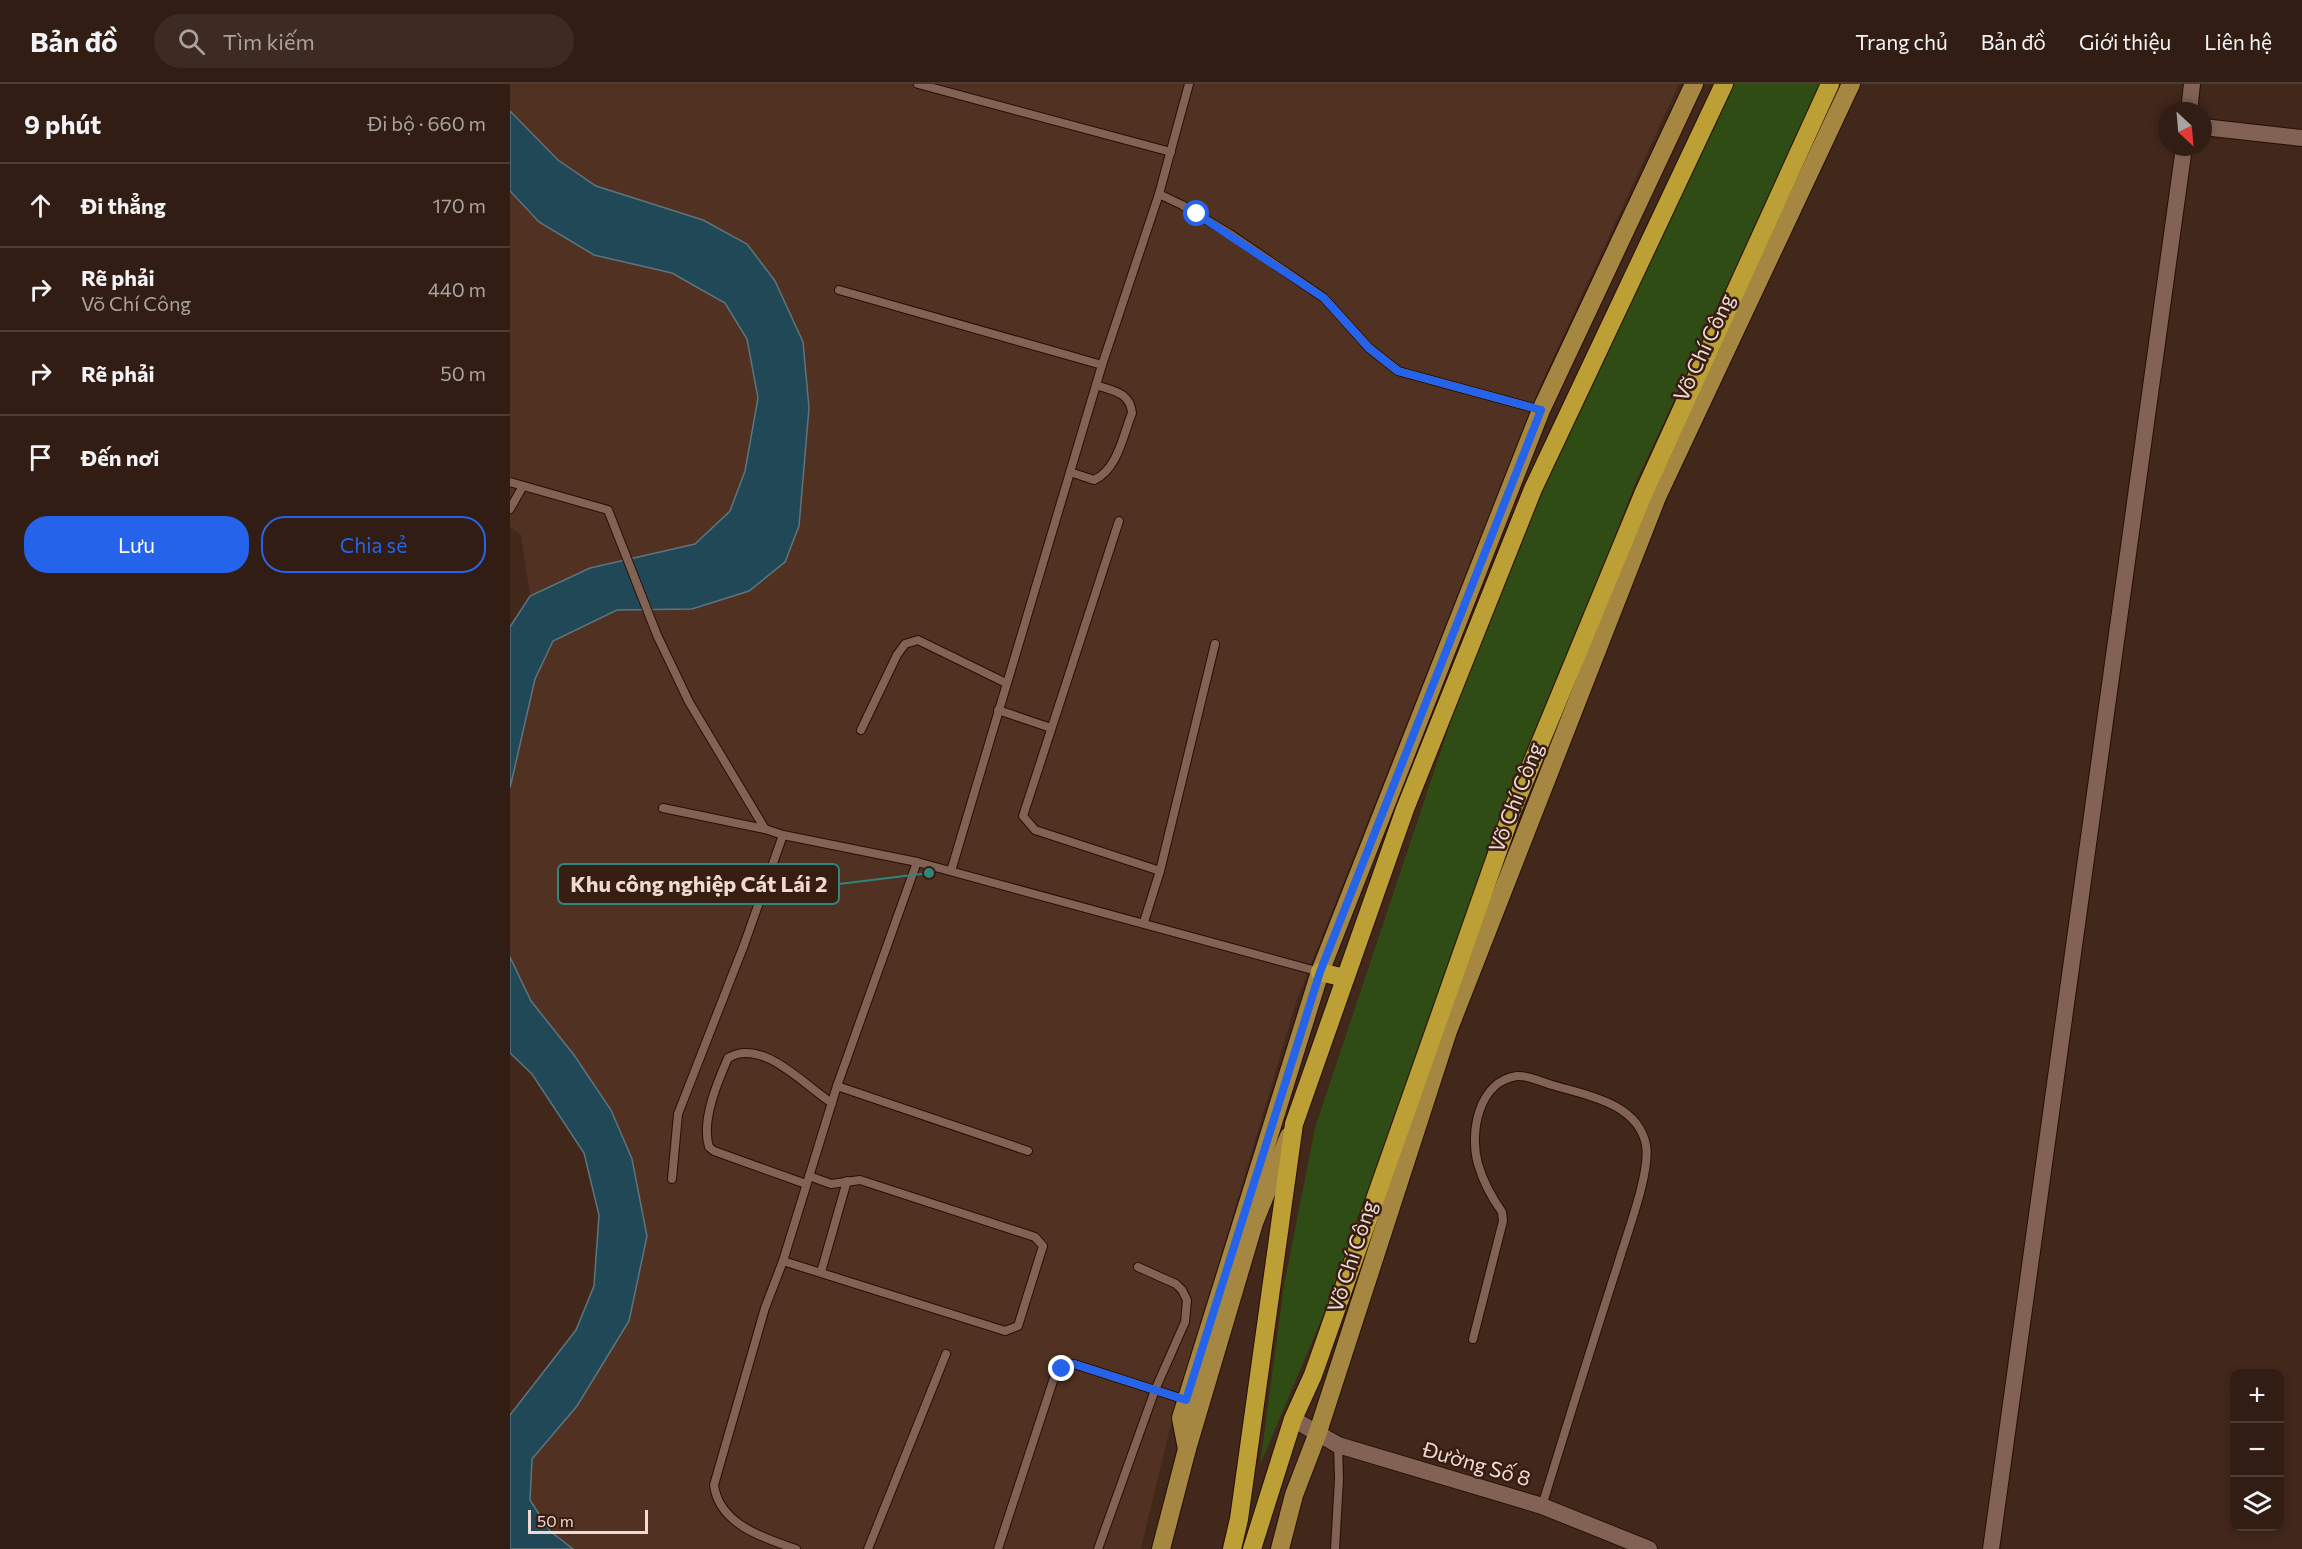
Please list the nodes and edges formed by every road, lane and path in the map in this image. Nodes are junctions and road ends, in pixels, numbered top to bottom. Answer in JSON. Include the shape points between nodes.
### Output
{"nodes":[{"id":1,"x":918,"y":84,"type":"edge"},
{"id":2,"x":1189,"y":84,"type":"edge"},
{"id":3,"x":1694,"y":84,"type":"edge"},
{"id":4,"x":1724,"y":84,"type":"edge"},
{"id":5,"x":1830,"y":84,"type":"edge"},
{"id":6,"x":1851,"y":84,"type":"edge"},
{"id":7,"x":2192,"y":84,"type":"edge"},
{"id":8,"x":2190,"y":102,"type":"edge"},
{"id":9,"x":2212,"y":128,"type":"edge"},
{"id":10,"x":2302,"y":138,"type":"edge"},
{"id":11,"x":1171,"y":152,"type":"junction"},
{"id":12,"x":2183,"y":156,"type":"edge"},
{"id":13,"x":1159,"y":194,"type":"junction"},
{"id":14,"x":839,"y":290,"type":"dead end"},
{"id":15,"x":1102,"y":365,"type":"junction"},
{"id":16,"x":1096,"y":385,"type":"junction"},
{"id":17,"x":1541,"y":410,"type":"junction"},
{"id":18,"x":1070,"y":472,"type":"junction"},
{"id":19,"x":510,"y":482,"type":"edge"},
{"id":20,"x":523,"y":486,"type":"junction"},
{"id":21,"x":510,"y":509,"type":"edge"},
{"id":22,"x":1119,"y":521,"type":"dead end"},
{"id":23,"x":1215,"y":644,"type":"dead end"},
{"id":24,"x":1006,"y":683,"type":"junction"},
{"id":25,"x":998,"y":710,"type":"junction"},
{"id":26,"x":1051,"y":728,"type":"junction"},
{"id":27,"x":861,"y":730,"type":"dead end"},
{"id":28,"x":663,"y":808,"type":"dead end"},
{"id":29,"x":765,"y":829,"type":"junction"},
{"id":30,"x":783,"y":835,"type":"junction"},
{"id":31,"x":917,"y":862,"type":"junction"},
{"id":32,"x":951,"y":871,"type":"junction"},
{"id":33,"x":1160,"y":871,"type":"junction"},
{"id":34,"x":1144,"y":922,"type":"junction"},
{"id":35,"x":1320,"y":972,"type":"junction"},
{"id":36,"x":1345,"y":978,"type":"junction"},
{"id":37,"x":837,"y":1086,"type":"junction"},
{"id":38,"x":832,"y":1103,"type":"junction"},
{"id":39,"x":1294,"y":1124,"type":"junction"},
{"id":40,"x":1028,"y":1151,"type":"dead end"},
{"id":41,"x":672,"y":1179,"type":"dead end"},
{"id":42,"x":807,"y":1180,"type":"junction"},
{"id":43,"x":847,"y":1181,"type":"junction"},
{"id":44,"x":783,"y":1261,"type":"junction"},
{"id":45,"x":1138,"y":1267,"type":"dead end"},
{"id":46,"x":820,"y":1272,"type":"junction"},
{"id":47,"x":1473,"y":1339,"type":"dead end"},
{"id":48,"x":946,"y":1354,"type":"dead end"},
{"id":49,"x":1155,"y":1390,"type":"junction"},
{"id":50,"x":1186,"y":1400,"type":"junction"},
{"id":51,"x":1293,"y":1419,"type":"junction"},
{"id":52,"x":1317,"y":1435,"type":"junction"},
{"id":53,"x":1338,"y":1445,"type":"junction"},
{"id":54,"x":1187,"y":1449,"type":"junction"},
{"id":55,"x":1542,"y":1506,"type":"junction"},
{"id":56,"x":796,"y":1549,"type":"edge"},
{"id":57,"x":868,"y":1549,"type":"edge"},
{"id":58,"x":998,"y":1549,"type":"edge"},
{"id":59,"x":1098,"y":1549,"type":"edge"},
{"id":60,"x":1161,"y":1549,"type":"edge"},
{"id":61,"x":1232,"y":1549,"type":"edge"},
{"id":62,"x":1252,"y":1549,"type":"edge"},
{"id":63,"x":1280,"y":1549,"type":"edge"},
{"id":64,"x":1335,"y":1549,"type":"edge"},
{"id":65,"x":1649,"y":1549,"type":"edge"},
{"id":66,"x":1991,"y":1549,"type":"edge"}],
"edges":[{"from":1,"to":11,"type":"lane"},
{"from":2,"to":11,"type":"lane"},
{"from":3,"to":17,"type":"main road"},
{"from":4,"to":36,"type":"highway","via":[[1533,489],[1405,809]]},
{"from":5,"to":51,"type":"highway","name":"Võ Chí Công","via":[[1644,492],[1512,811],[1313,1375]]},
{"from":6,"to":52,"type":"main road","name":"Võ Chí Công","via":[[1657,497],[1448,1031]]},
{"from":7,"to":8,"type":"street"},
{"from":9,"to":10,"type":"street"},
{"from":11,"to":13,"type":"lane"},
{"from":12,"to":66,"type":"street"},
{"from":13,"to":15,"type":"lane"},
{"from":13,"to":17,"type":"lane","via":[[1233,236],[1324,298],[1369,348],[1398,371]]},
{"from":14,"to":15,"type":"lane"},
{"from":15,"to":16,"type":"lane"},
{"from":16,"to":18,"type":"lane"},
{"from":16,"to":18,"type":"lane","via":[[1125,395],[1132,412],[1110,468],[1103,476],[1094,480]]},
{"from":17,"to":35,"type":"main road"},
{"from":18,"to":24,"type":"lane"},
{"from":19,"to":20,"type":"lane"},
{"from":20,"to":21,"type":"lane"},
{"from":20,"to":29,"type":"lane","via":[[608,510],[657,635],[689,702]]},
{"from":22,"to":26,"type":"lane"},
{"from":23,"to":33,"type":"lane"},
{"from":24,"to":25,"type":"lane"},
{"from":24,"to":27,"type":"lane","via":[[918,640],[905,644]]},
{"from":25,"to":26,"type":"lane"},
{"from":25,"to":32,"type":"lane"},
{"from":26,"to":33,"type":"lane","via":[[1025,806],[1023,816],[1027,824]]},
{"from":28,"to":29,"type":"lane"},
{"from":29,"to":30,"type":"lane"},
{"from":30,"to":31,"type":"lane"},
{"from":30,"to":41,"type":"lane","via":[[678,1114]]},
{"from":31,"to":32,"type":"lane"},
{"from":31,"to":37,"type":"lane"},
{"from":32,"to":34,"type":"lane"},
{"from":33,"to":34,"type":"lane"},
{"from":34,"to":35,"type":"lane"},
{"from":35,"to":36,"type":"highway"},
{"from":35,"to":50,"type":"main road"},
{"from":36,"to":39,"type":"highway"},
{"from":37,"to":38,"type":"lane"},
{"from":37,"to":40,"type":"lane"},
{"from":38,"to":42,"type":"lane"},
{"from":38,"to":42,"type":"lane","via":[[783,1065],[745,1052],[728,1059],[724,1067],[708,1119],[709,1147],[714,1152]]},
{"from":39,"to":54,"type":"main road","via":[[1254,1223]]},
{"from":39,"to":61,"type":"highway"},
{"from":42,"to":43,"type":"lane","via":[[831,1184]]},
{"from":42,"to":44,"type":"lane"},
{"from":43,"to":46,"type":"lane"},
{"from":43,"to":46,"type":"lane","via":[[860,1180],[1035,1237],[1043,1246],[1018,1326],[1005,1331]]},
{"from":44,"to":46,"type":"lane"},
{"from":44,"to":56,"type":"lane","via":[[765,1308],[714,1485],[716,1498],[731,1520]]},
{"from":45,"to":49,"type":"lane","via":[[1176,1284],[1187,1300],[1185,1322]]},
{"from":47,"to":55,"type":"lane","via":[[1503,1221],[1477,1162],[1475,1135],[1482,1104],[1494,1085],[1520,1076],[1609,1102],[1629,1117],[1639,1131],[1646,1144],[1647,1161]]},
{"from":48,"to":57,"type":"lane"},
{"from":49,"to":50,"type":"lane"},
{"from":49,"to":58,"type":"lane","via":[[1074,1364],[1062,1369],[1054,1378]]},
{"from":49,"to":59,"type":"lane"},
{"from":50,"to":54,"type":"main road","via":[[1181,1418]]},
{"from":51,"to":52,"type":"street","name":"Đường Số 8"},
{"from":51,"to":62,"type":"highway","name":"Võ Chí Công"},
{"from":52,"to":53,"type":"street","name":"Đường Số 8"},
{"from":52,"to":63,"type":"main road","name":"Võ Chí Công","via":[[1294,1496]]},
{"from":53,"to":55,"type":"street","name":"Đường Số 8"},
{"from":53,"to":64,"type":"lane"},
{"from":54,"to":60,"type":"main road"},
{"from":55,"to":65,"type":"street","name":"Đường Số 8"}]}
